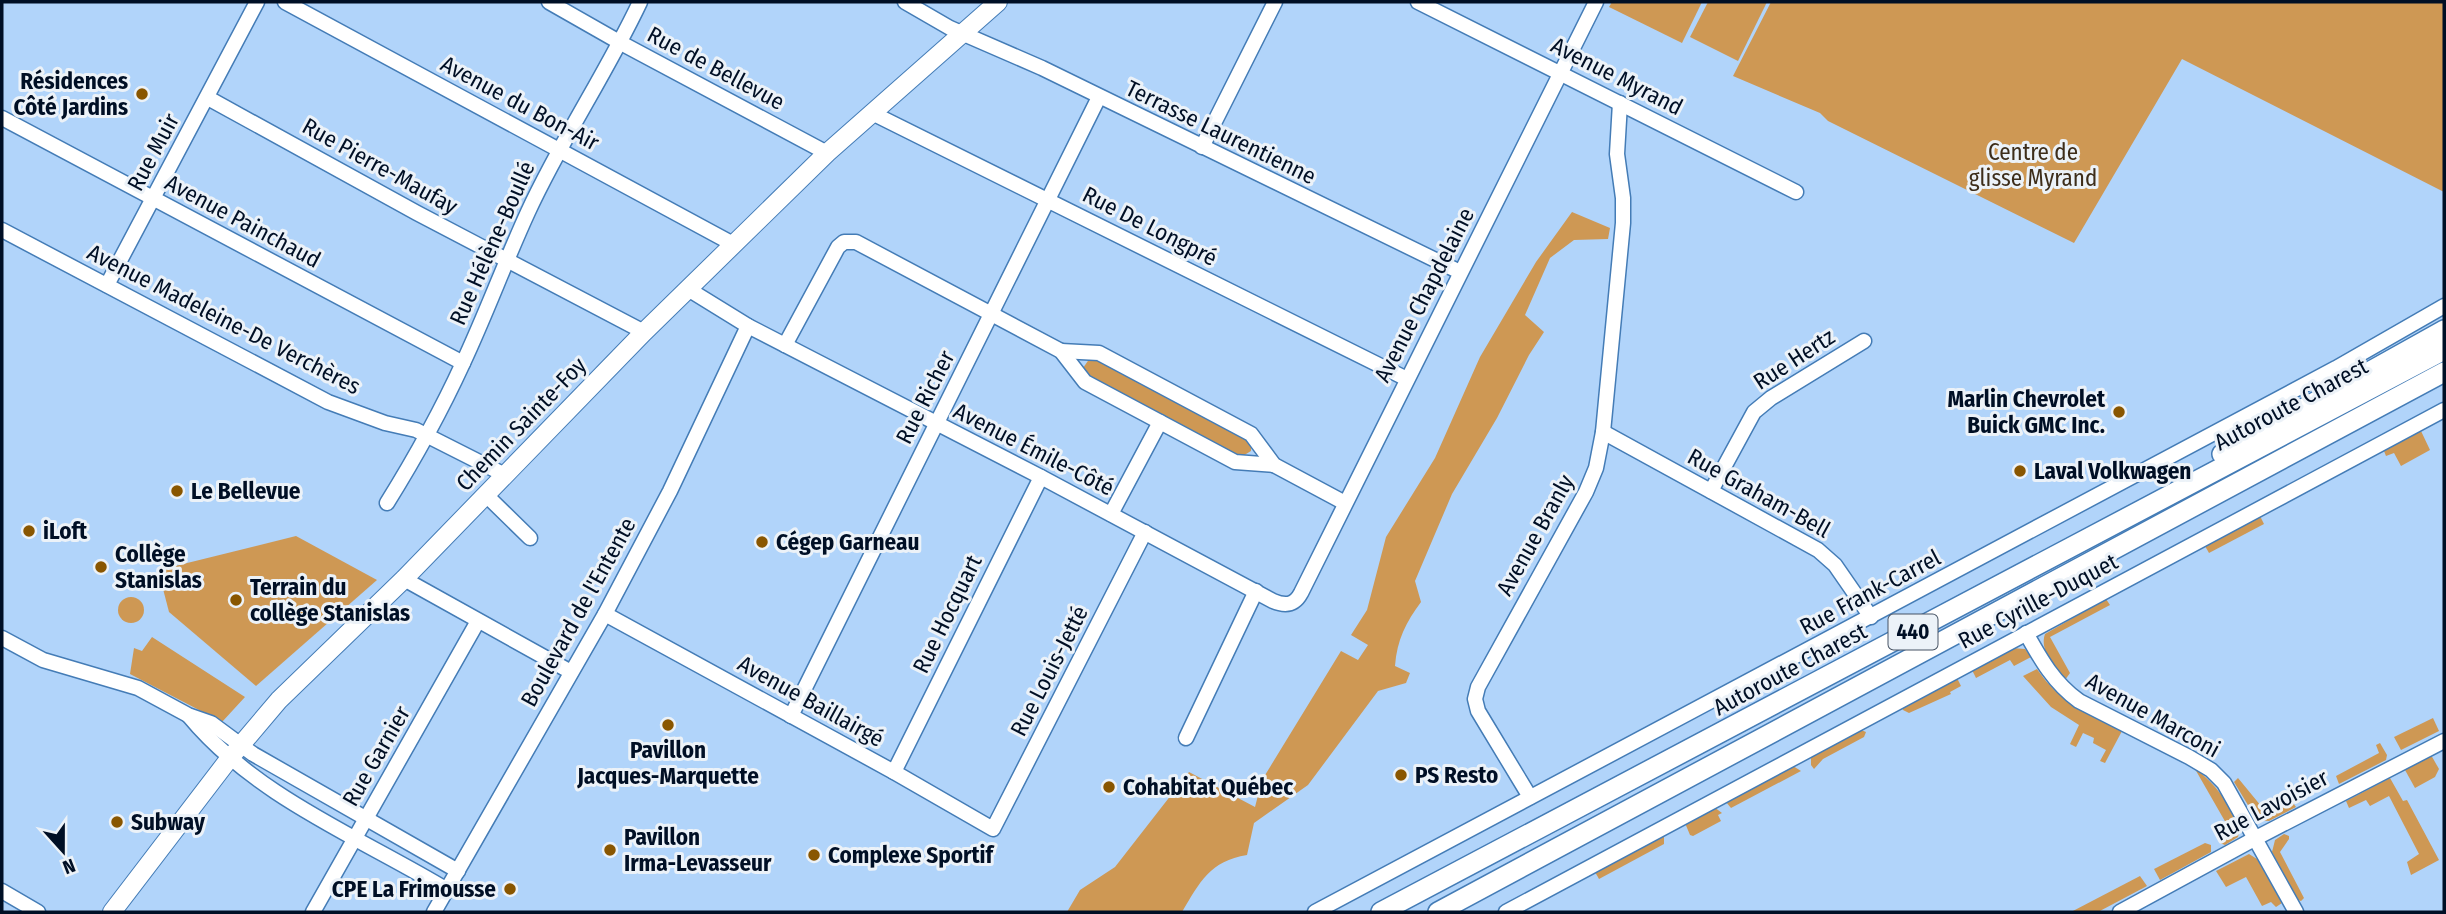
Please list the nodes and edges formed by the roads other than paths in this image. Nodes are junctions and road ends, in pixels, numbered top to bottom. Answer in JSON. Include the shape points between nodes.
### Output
{"nodes":[{"id":1,"x":257,"y":2,"type":"edge"},
{"id":2,"x":285,"y":2,"type":"edge"},
{"id":3,"x":549,"y":2,"type":"edge"},
{"id":4,"x":640,"y":2,"type":"edge"},
{"id":5,"x":905,"y":2,"type":"edge"},
{"id":6,"x":998,"y":2,"type":"edge"},
{"id":7,"x":1275,"y":2,"type":"edge"},
{"id":8,"x":1418,"y":2,"type":"edge"},
{"id":9,"x":1596,"y":2,"type":"edge"},
{"id":10,"x":962,"y":33,"type":"junction"},
{"id":11,"x":621,"y":43,"type":"junction"},
{"id":12,"x":1561,"y":73,"type":"junction"},
{"id":13,"x":1099,"y":97,"type":"junction"},
{"id":14,"x":208,"y":98,"type":"junction"},
{"id":15,"x":1620,"y":103,"type":"junction"},
{"id":16,"x":872,"y":113,"type":"junction"},
{"id":17,"x":2,"y":118,"type":"edge"},
{"id":18,"x":1202,"y":147,"type":"junction"},
{"id":19,"x":560,"y":149,"type":"junction"},
{"id":20,"x":827,"y":153,"type":"junction"},
{"id":21,"x":1796,"y":192,"type":"dead end"},
{"id":22,"x":153,"y":199,"type":"junction"},
{"id":23,"x":1049,"y":201,"type":"junction"},
{"id":24,"x":2,"y":230,"type":"edge"},
{"id":25,"x":733,"y":244,"type":"junction"},
{"id":26,"x":508,"y":260,"type":"junction"},
{"id":27,"x":1460,"y":272,"type":"junction"},
{"id":28,"x":107,"y":285,"type":"junction"},
{"id":29,"x":688,"y":289,"type":"junction"},
{"id":30,"x":2444,"y":306,"type":"edge"},
{"id":31,"x":993,"y":314,"type":"junction"},
{"id":32,"x":748,"y":326,"type":"junction"},
{"id":33,"x":2444,"y":330,"type":"edge"},
{"id":34,"x":644,"y":332,"type":"junction"},
{"id":35,"x":1864,"y":341,"type":"dead end"},
{"id":36,"x":785,"y":345,"type":"junction"},
{"id":37,"x":2444,"y":350,"type":"edge"},
{"id":38,"x":1061,"y":351,"type":"junction"},
{"id":39,"x":463,"y":363,"type":"junction"},
{"id":40,"x":2444,"y":372,"type":"edge"},
{"id":41,"x":1407,"y":379,"type":"junction"},
{"id":42,"x":2444,"y":387,"type":"edge"},
{"id":43,"x":2444,"y":410,"type":"edge"},
{"id":44,"x":1160,"y":422,"type":"junction"},
{"id":45,"x":937,"y":424,"type":"junction"},
{"id":46,"x":1603,"y":432,"type":"junction"},
{"id":47,"x":426,"y":434,"type":"junction"},
{"id":48,"x":1274,"y":465,"type":"junction"},
{"id":49,"x":505,"y":475,"type":"junction"},
{"id":50,"x":1041,"y":477,"type":"junction"},
{"id":51,"x":1711,"y":491,"type":"junction"},
{"id":52,"x":486,"y":495,"type":"junction"},
{"id":53,"x":387,"y":503,"type":"dead end"},
{"id":54,"x":1345,"y":503,"type":"junction"},
{"id":55,"x":2191,"y":510,"type":"junction"},
{"id":56,"x":1111,"y":514,"type":"junction"},
{"id":57,"x":1145,"y":533,"type":"junction"},
{"id":58,"x":530,"y":538,"type":"dead end"},
{"id":59,"x":404,"y":579,"type":"junction"},
{"id":60,"x":2006,"y":583,"type":"junction"},
{"id":61,"x":1256,"y":591,"type":"junction"},
{"id":62,"x":1288,"y":605,"type":"joint"},
{"id":63,"x":606,"y":614,"type":"junction"},
{"id":64,"x":1871,"y":617,"type":"junction"},
{"id":65,"x":478,"y":621,"type":"junction"},
{"id":66,"x":2026,"y":633,"type":"junction"},
{"id":67,"x":2,"y":638,"type":"edge"},
{"id":68,"x":571,"y":672,"type":"junction"},
{"id":69,"x":791,"y":716,"type":"junction"},
{"id":70,"x":1186,"y":738,"type":"dead end"},
{"id":71,"x":2444,"y":741,"type":"edge"},
{"id":72,"x":235,"y":752,"type":"junction"},
{"id":73,"x":894,"y":772,"type":"junction"},
{"id":74,"x":1531,"y":797,"type":"junction"},
{"id":75,"x":366,"y":820,"type":"junction"},
{"id":76,"x":993,"y":830,"type":"joint"},
{"id":77,"x":355,"y":838,"type":"junction"},
{"id":78,"x":2256,"y":838,"type":"junction"},
{"id":79,"x":458,"y":871,"type":"junction"},
{"id":80,"x":447,"y":890,"type":"junction"},
{"id":81,"x":2,"y":891,"type":"edge"},
{"id":82,"x":38,"y":912,"type":"edge"},
{"id":83,"x":113,"y":912,"type":"edge"},
{"id":84,"x":313,"y":912,"type":"edge"},
{"id":85,"x":434,"y":912,"type":"edge"},
{"id":86,"x":1315,"y":912,"type":"edge"},
{"id":87,"x":1381,"y":912,"type":"edge"},
{"id":88,"x":1438,"y":912,"type":"edge"},
{"id":89,"x":1506,"y":912,"type":"edge"},
{"id":90,"x":2120,"y":912,"type":"edge"},
{"id":91,"x":2296,"y":912,"type":"edge"}],
"edges":[{"from":1,"to":14,"type":"street","name":"Rue Muir"},
{"from":2,"to":19,"type":"street","name":"Avenue du Bon-Air"},
{"from":3,"to":11,"type":"street","name":"Rue de Bellevue"},
{"from":4,"to":11,"type":"street","name":"Rue Hélène-Boullé"},
{"from":5,"to":10,"type":"street","name":"Terrasse Laurentienne"},
{"from":6,"to":10,"type":"main road","name":"Chemin Sainte-Foy"},
{"from":7,"to":18,"type":"street"},
{"from":8,"to":12,"type":"street","name":"Avenue Myrand"},
{"from":9,"to":12,"type":"street","name":"Avenue Chapdelaine"},
{"from":10,"to":13,"type":"street","name":"Terrasse Laurentienne"},
{"from":10,"to":16,"type":"main road","name":"Chemin Sainte-Foy"},
{"from":11,"to":19,"type":"street","name":"Rue Hélène-Boullé"},
{"from":11,"to":20,"type":"street","name":"Rue de Bellevue"},
{"from":12,"to":15,"type":"street","name":"Avenue Myrand"},
{"from":12,"to":27,"type":"street","name":"Avenue Chapdelaine"},
{"from":13,"to":18,"type":"street","name":"Terrasse Laurentienne"},
{"from":13,"to":23,"type":"street","name":"Rue Richer"},
{"from":14,"to":22,"type":"street","name":"Rue Muir"},
{"from":14,"to":26,"type":"street","name":"Rue Pierre-Maufay"},
{"from":15,"to":21,"type":"street","name":"Avenue Myrand"},
{"from":15,"to":46,"type":"street","name":"Avenue Branly","via":[[1617,155],[1623,223]]},
{"from":16,"to":20,"type":"main road","name":"Chemin Sainte-Foy"},
{"from":16,"to":23,"type":"street","name":"Rue De Longpré"},
{"from":17,"to":22,"type":"street","name":"Avenue Painchaud"},
{"from":18,"to":27,"type":"street","name":"Terrasse Laurentienne"},
{"from":19,"to":25,"type":"street","name":"Avenue du Bon-Air"},
{"from":19,"to":26,"type":"street","name":"Rue Hélène-Boullé"},
{"from":20,"to":25,"type":"main road","name":"Chemin Sainte-Foy"},
{"from":22,"to":28,"type":"street","name":"Rue Muir"},
{"from":22,"to":39,"type":"street","name":"Avenue Painchaud"},
{"from":23,"to":31,"type":"street","name":"Rue Richer"},
{"from":23,"to":41,"type":"street","name":"Rue De Longpré"},
{"from":24,"to":28,"type":"street","name":"Avenue Madeleine-De Verchères"},
{"from":25,"to":29,"type":"main road","name":"Chemin Sainte-Foy"},
{"from":26,"to":34,"type":"street","name":"Rue Pierre-Maufay"},
{"from":26,"to":39,"type":"street","name":"Rue Hélène-Boullé"},
{"from":27,"to":41,"type":"street","name":"Avenue Chapdelaine"},
{"from":28,"to":47,"type":"street","name":"Avenue Madeleine-De Verchères","via":[[328,402]]},
{"from":29,"to":32,"type":"street","name":"Avenue Émile-Côté"},
{"from":29,"to":34,"type":"main road","name":"Chemin Sainte-Foy"},
{"from":30,"to":64,"type":"street","name":"Rue Frank-Carrel"},
{"from":31,"to":36,"type":"street","via":[[850,241],[838,247]]},
{"from":31,"to":38,"type":"street"},
{"from":31,"to":45,"type":"street","name":"Rue Richer"},
{"from":32,"to":36,"type":"street","name":"Avenue Émile-Côté"},
{"from":32,"to":63,"type":"street","name":"Boulevard de l'Entente"},
{"from":33,"to":60,"type":"highway","via":[[2111,515]]},
{"from":34,"to":49,"type":"main road","name":"Chemin Sainte-Foy"},
{"from":35,"to":51,"type":"street","name":"Rue Hertz","via":[[1754,412]]},
{"from":36,"to":45,"type":"street","name":"Avenue Émile-Côté"},
{"from":37,"to":60,"type":"highway","name":"Autoroute Charest","number":"440"},
{"from":38,"to":44,"type":"street","via":[[1085,382]]},
{"from":38,"to":48,"type":"street","via":[[1099,353],[1251,434]]},
{"from":39,"to":47,"type":"street","name":"Rue Hélène-Boullé"},
{"from":40,"to":55,"type":"highway","name":"Autoroute Charest","number":"440"},
{"from":41,"to":54,"type":"street","name":"Avenue Chapdelaine"},
{"from":42,"to":55,"type":"highway"},
{"from":43,"to":66,"type":"street","name":"Rue Cyrille-Duquet"},
{"from":44,"to":48,"type":"street","via":[[1235,462]]},
{"from":44,"to":56,"type":"street"},
{"from":45,"to":50,"type":"street","name":"Avenue Émile-Côté"},
{"from":45,"to":69,"type":"street","name":"Rue Richer"},
{"from":46,"to":51,"type":"street","name":"Rue Graham-Bell"},
{"from":46,"to":74,"type":"street","name":"Avenue Branly","via":[[1586,492],[1475,693],[1478,711]]},
{"from":47,"to":49,"type":"street","name":"Avenue Madeleine-De Verchères"},
{"from":47,"to":53,"type":"street","name":"Rue Hélène-Boullé"},
{"from":48,"to":54,"type":"street"},
{"from":49,"to":52,"type":"main road","name":"Chemin Sainte-Foy"},
{"from":50,"to":56,"type":"street","name":"Avenue Émile-Côté"},
{"from":50,"to":73,"type":"street","name":"Rue Hocquart"},
{"from":51,"to":64,"type":"street","name":"Rue Graham-Bell","via":[[1818,550],[1835,565]]},
{"from":52,"to":58,"type":"street"},
{"from":52,"to":59,"type":"main road","name":"Chemin Sainte-Foy"},
{"from":54,"to":62,"type":"street","name":"Avenue Chapdelaine","via":[[1298,598]]},
{"from":55,"to":88,"type":"highway","name":"Autoroute Charest","number":"440"},
{"from":56,"to":57,"type":"street","name":"Avenue Émile-Côté"},
{"from":57,"to":61,"type":"street","name":"Avenue Émile-Côté"},
{"from":57,"to":76,"type":"street","name":"Rue Louis-Jetté"},
{"from":59,"to":65,"type":"street"},
{"from":59,"to":72,"type":"main road","name":"Chemin Sainte-Foy","via":[[279,700]]},
{"from":60,"to":87,"type":"highway","name":"Autoroute Charest","number":"440"},
{"from":61,"to":62,"type":"street","name":"Avenue Émile-Côté"},
{"from":61,"to":70,"type":"street"},
{"from":63,"to":68,"type":"street","name":"Boulevard de l'Entente"},
{"from":63,"to":69,"type":"street","name":"Avenue Baillairgé"},
{"from":64,"to":74,"type":"street","name":"Rue Frank-Carrel"},
{"from":65,"to":68,"type":"street"},
{"from":65,"to":75,"type":"street","name":"Rue Garnier"},
{"from":66,"to":78,"type":"street","name":"Avenue Marconi","via":[[2064,691],[2211,770],[2224,783]]},
{"from":66,"to":89,"type":"street","name":"Rue Cyrille-Duquet"},
{"from":67,"to":72,"type":"street","via":[[43,660],[138,688],[188,715]]},
{"from":68,"to":79,"type":"street","name":"Boulevard de l'Entente"},
{"from":69,"to":73,"type":"street","name":"Avenue Baillairgé"},
{"from":71,"to":78,"type":"street","name":"Rue Lavoisier"},
{"from":72,"to":75,"type":"street"},
{"from":72,"to":77,"type":"street","via":[[291,802]]},
{"from":72,"to":83,"type":"main road","name":"Chemin Sainte-Foy"},
{"from":73,"to":76,"type":"street","name":"Avenue Baillairgé"},
{"from":74,"to":86,"type":"street","name":"Rue Frank-Carrel"},
{"from":75,"to":77,"type":"street","name":"Rue Garnier"},
{"from":75,"to":79,"type":"street"},
{"from":77,"to":80,"type":"street"},
{"from":77,"to":84,"type":"street","name":"Rue Garnier"},
{"from":78,"to":90,"type":"street","name":"Rue Lavoisier"},
{"from":78,"to":91,"type":"street","name":"Avenue Marconi"},
{"from":79,"to":80,"type":"street","name":"Boulevard de l'Entente"},
{"from":80,"to":85,"type":"street","name":"Boulevard de l'Entente"},
{"from":81,"to":82,"type":"street"}]}
